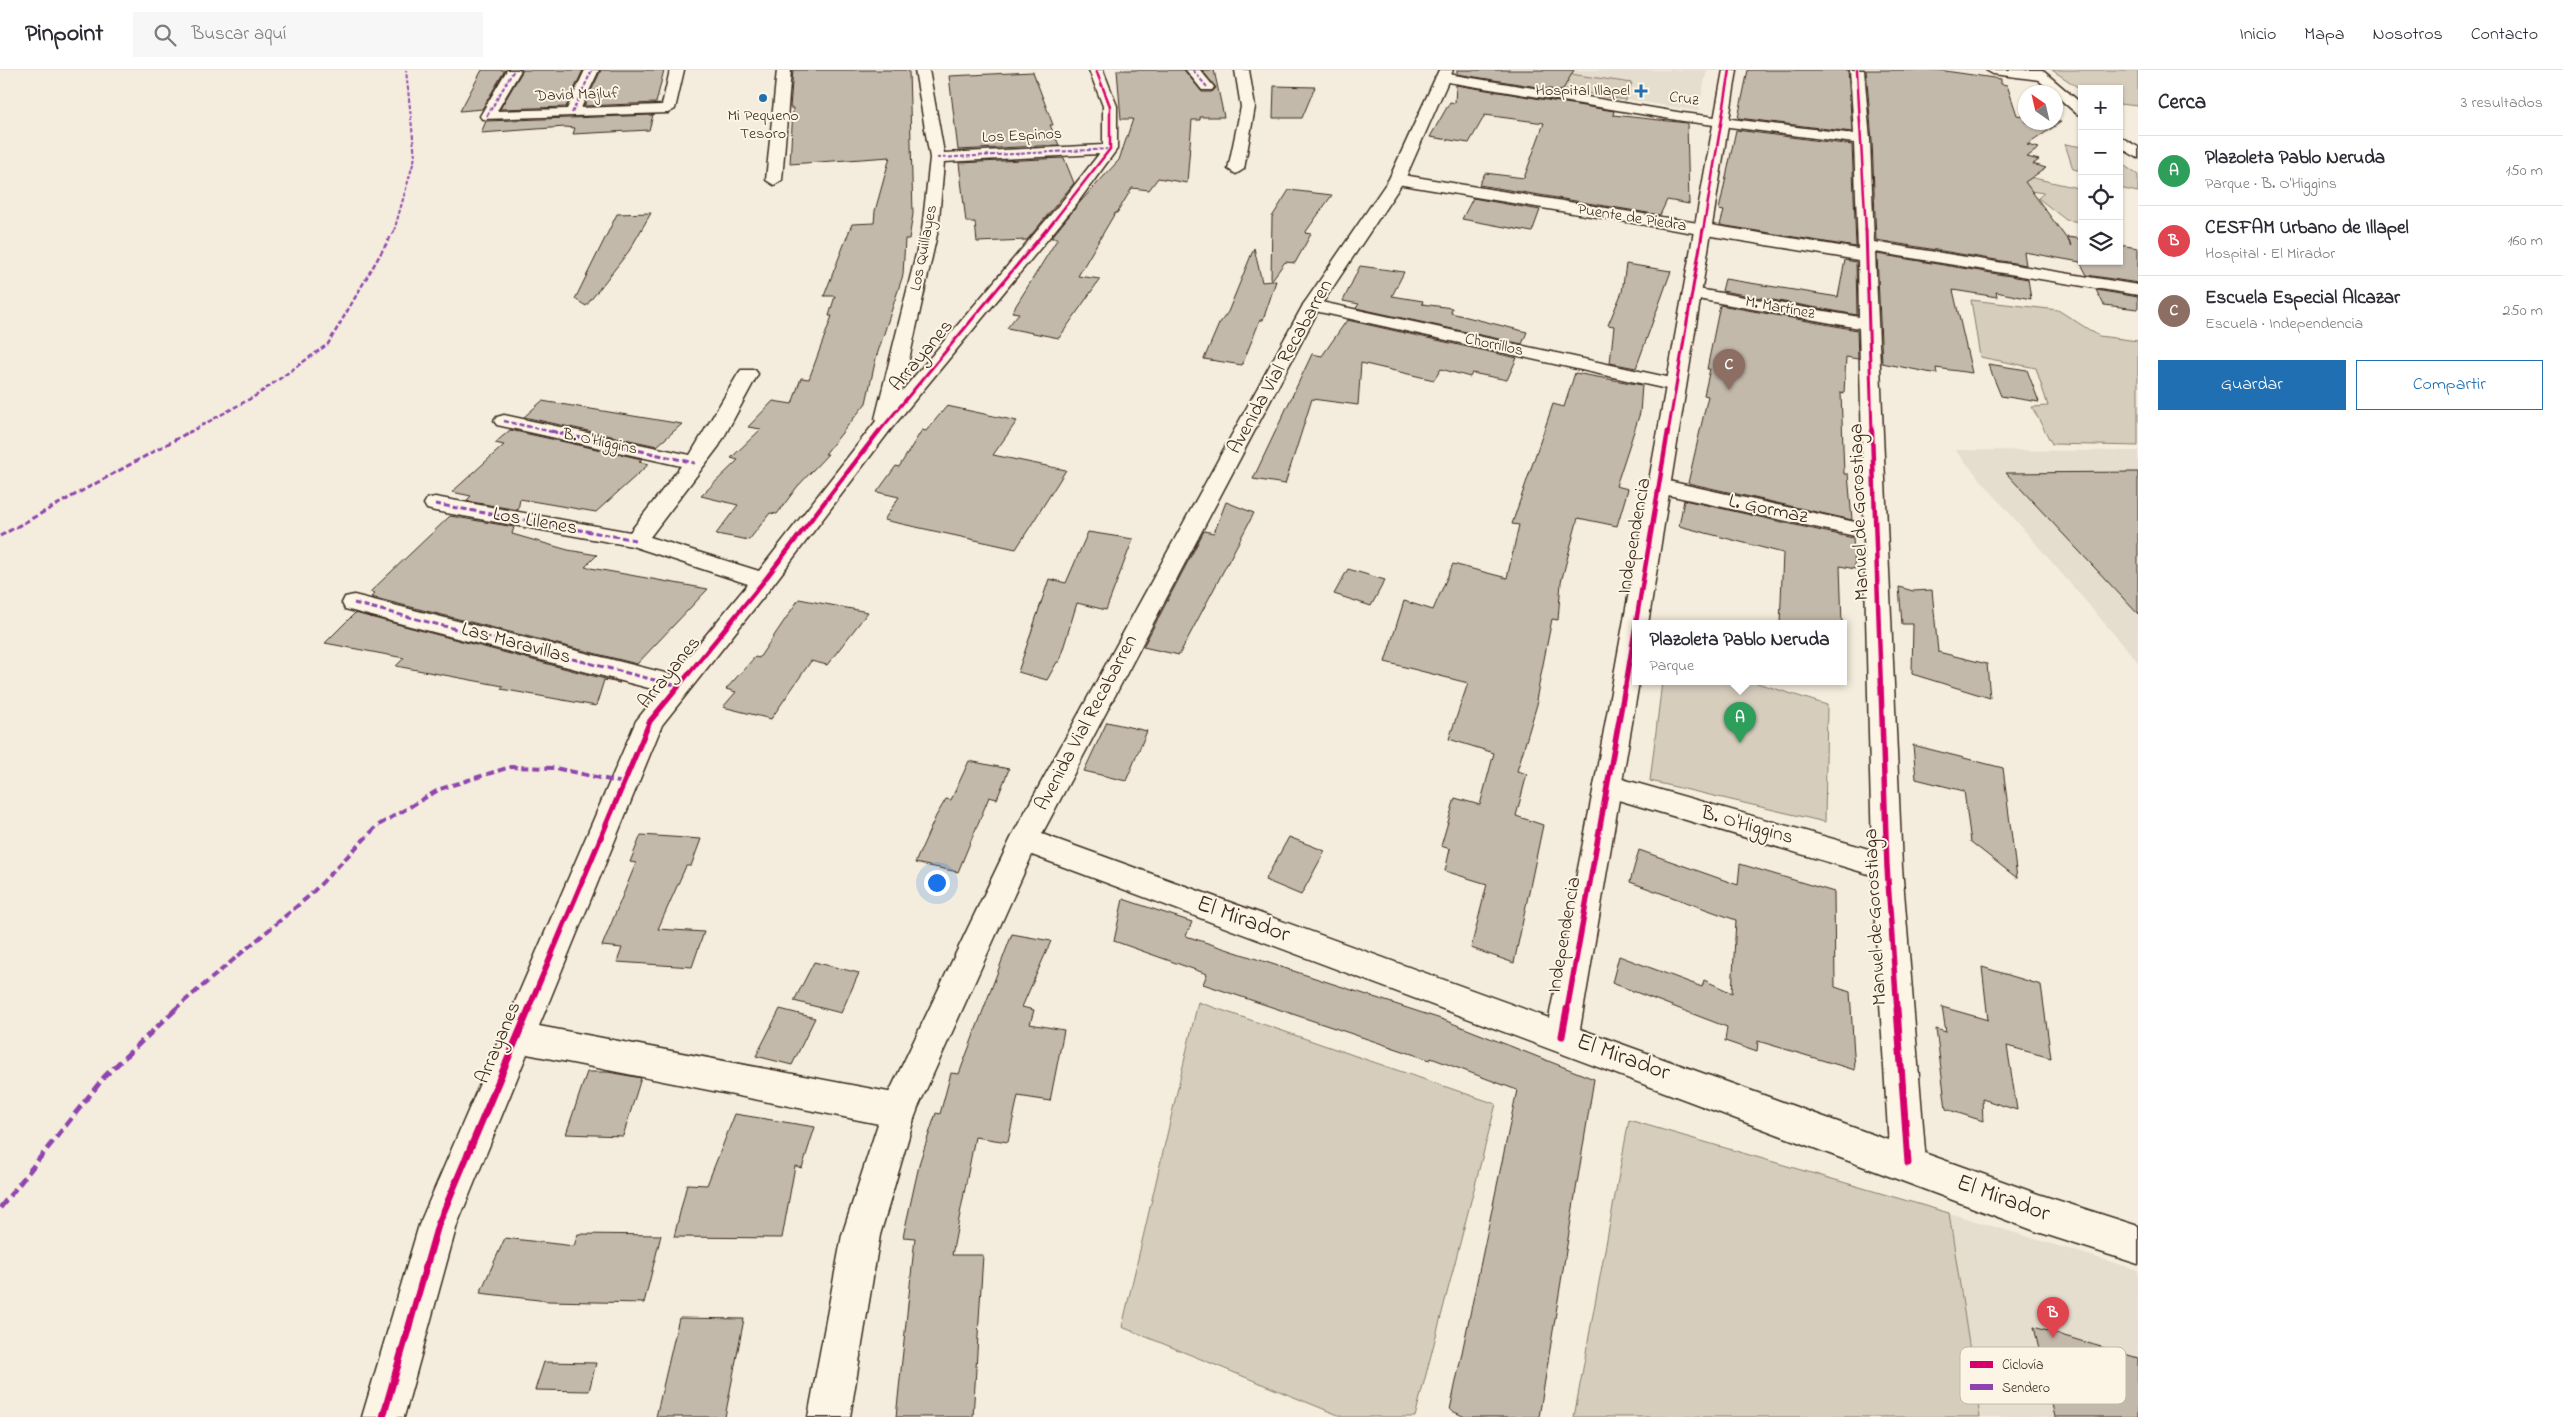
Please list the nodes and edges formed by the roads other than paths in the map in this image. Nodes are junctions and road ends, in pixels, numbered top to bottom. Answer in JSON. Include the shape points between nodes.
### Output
{"nodes":[{"id":1,"x":514,"y":70,"type":"edge"},
{"id":2,"x":592,"y":70,"type":"edge"},
{"id":3,"x":677,"y":70,"type":"edge"},
{"id":4,"x":784,"y":70,"type":"edge"},
{"id":5,"x":922,"y":70,"type":"edge"},
{"id":6,"x":1096,"y":70,"type":"edge"},
{"id":7,"x":1193,"y":70,"type":"edge"},
{"id":8,"x":1242,"y":70,"type":"edge"},
{"id":9,"x":1730,"y":70,"type":"edge"},
{"id":10,"x":1857,"y":70,"type":"edge"},
{"id":11,"x":1993,"y":70,"type":"edge"},
{"id":12,"x":2037,"y":73,"type":"edge"},
{"id":13,"x":1444,"y":74,"type":"edge"},
{"id":14,"x":1207,"y":87,"type":"dead end"},
{"id":15,"x":2078,"y":108,"type":"edge"},
{"id":16,"x":572,"y":113,"type":"junction"},
{"id":17,"x":1721,"y":121,"type":"junction"},
{"id":18,"x":1863,"y":140,"type":"junction"},
{"id":19,"x":2123,"y":143,"type":"edge"},
{"id":20,"x":1110,"y":150,"type":"junction"},
{"id":21,"x":2138,"y":154,"type":"edge"},
{"id":22,"x":937,"y":158,"type":"junction"},
{"id":23,"x":1236,"y":169,"type":"dead end"},
{"id":24,"x":1397,"y":179,"type":"junction"},
{"id":25,"x":774,"y":180,"type":"dead end"},
{"id":26,"x":1702,"y":230,"type":"junction"},
{"id":27,"x":1867,"y":251,"type":"junction"},
{"id":28,"x":2138,"y":290,"type":"edge"},
{"id":29,"x":1692,"y":292,"type":"junction"},
{"id":30,"x":1312,"y":305,"type":"junction"},
{"id":31,"x":1868,"y":324,"type":"junction"},
{"id":32,"x":748,"y":374,"type":"dead end"},
{"id":33,"x":1676,"y":385,"type":"junction"},
{"id":34,"x":504,"y":421,"type":"dead end"},
{"id":35,"x":884,"y":425,"type":"junction"},
{"id":36,"x":695,"y":463,"type":"junction"},
{"id":37,"x":1659,"y":486,"type":"junction"},
{"id":38,"x":434,"y":504,"type":"dead end"},
{"id":39,"x":1876,"y":534,"type":"junction"},
{"id":40,"x":636,"y":540,"type":"junction"},
{"id":41,"x":764,"y":581,"type":"junction"},
{"id":42,"x":354,"y":602,"type":"dead end"},
{"id":43,"x":1636,"y":620,"type":"edge"},
{"id":44,"x":1632,"y":645,"type":"edge"},
{"id":45,"x":678,"y":686,"type":"junction"},
{"id":46,"x":1608,"y":786,"type":"junction"},
{"id":47,"x":1024,"y":840,"type":"junction"},
{"id":48,"x":1887,"y":867,"type":"junction"},
{"id":49,"x":1562,"y":1036,"type":"junction"},
{"id":50,"x":518,"y":1037,"type":"junction"},
{"id":51,"x":899,"y":1111,"type":"junction"},
{"id":52,"x":1908,"y":1163,"type":"junction"},
{"id":53,"x":2138,"y":1245,"type":"edge"},
{"id":54,"x":383,"y":1417,"type":"edge"},
{"id":55,"x":829,"y":1417,"type":"edge"}],
"edges":[{"from":1,"to":16,"type":"street","name":"David Majluf","via":[[486,116]]},
{"from":2,"to":16,"type":"street"},
{"from":3,"to":16,"type":"street","name":"David Majluf","via":[[668,109]]},
{"from":4,"to":25,"type":"street"},
{"from":5,"to":22,"type":"street","name":"Los Quillayes"},
{"from":6,"to":20,"type":"street","via":[[1110,106]]},
{"from":7,"to":14,"type":"street"},
{"from":8,"to":23,"type":"street","via":[[1248,107]]},
{"from":9,"to":17,"type":"street","name":"Independencia"},
{"from":10,"to":18,"type":"street","name":"Manuel de Gorostiaga"},
{"from":11,"to":12,"type":"street"},
{"from":12,"to":15,"type":"street"},
{"from":13,"to":17,"type":"street","name":"Cruz"},
{"from":13,"to":24,"type":"street","name":"Avenida Vial Recabarren"},
{"from":17,"to":18,"type":"street","name":"Cruz"},
{"from":17,"to":26,"type":"street","name":"Independencia"},
{"from":18,"to":27,"type":"street","name":"Manuel de Gorostiaga"},
{"from":19,"to":21,"type":"street"},
{"from":20,"to":22,"type":"street","name":"Los Espinos"},
{"from":20,"to":35,"type":"street","name":"Arrayanes"},
{"from":22,"to":35,"type":"street","name":"Los Quillayes","via":[[930,230]]},
{"from":24,"to":26,"type":"street","name":"Puente de Piedra"},
{"from":24,"to":30,"type":"street","name":"Avenida Vial Recabarren"},
{"from":26,"to":27,"type":"street","name":"Puente de Piedra"},
{"from":26,"to":29,"type":"street","name":"Independencia"},
{"from":27,"to":28,"type":"street","name":"Puente de Piedra"},
{"from":27,"to":31,"type":"street","name":"Manuel de Gorostiaga"},
{"from":29,"to":31,"type":"street","name":"M. Martínez"},
{"from":29,"to":33,"type":"street","name":"Independencia"},
{"from":30,"to":33,"type":"street","name":"Chorrillos"},
{"from":30,"to":47,"type":"street","name":"Avenida Vial Recabarren"},
{"from":31,"to":39,"type":"street","name":"Manuel de Gorostiaga"},
{"from":32,"to":36,"type":"street"},
{"from":33,"to":37,"type":"street","name":"Independencia"},
{"from":34,"to":36,"type":"street","name":"B. O'Higgins"},
{"from":35,"to":41,"type":"street","name":"Arrayanes"},
{"from":36,"to":40,"type":"street"},
{"from":37,"to":39,"type":"street","name":"L. Gormaz"},
{"from":37,"to":43,"type":"street","name":"Independencia"},
{"from":38,"to":40,"type":"street","name":"Los Lilenes"},
{"from":39,"to":48,"type":"street","name":"Manuel de Gorostiaga"},
{"from":40,"to":41,"type":"street"},
{"from":41,"to":45,"type":"street","name":"Arrayanes"},
{"from":42,"to":45,"type":"street","name":"Las Maravillas"},
{"from":44,"to":46,"type":"street","name":"Independencia"},
{"from":45,"to":50,"type":"street","name":"Arrayanes","via":[[650,721]]},
{"from":46,"to":48,"type":"street","name":"B. O'Higgins"},
{"from":46,"to":49,"type":"street","name":"Independencia"},
{"from":47,"to":49,"type":"street","name":"El Mirador"},
{"from":47,"to":51,"type":"street","name":"Avenida Vial Recabarren"},
{"from":48,"to":52,"type":"street","name":"Manuel de Gorostiaga"},
{"from":49,"to":52,"type":"street","name":"El Mirador"},
{"from":50,"to":51,"type":"street"},
{"from":50,"to":54,"type":"street","name":"Arrayanes","via":[[438,1225]]},
{"from":51,"to":55,"type":"street","name":"Avenida Vial Recabarren","via":[[861,1235]]},
{"from":52,"to":53,"type":"street","name":"El Mirador"}]}
